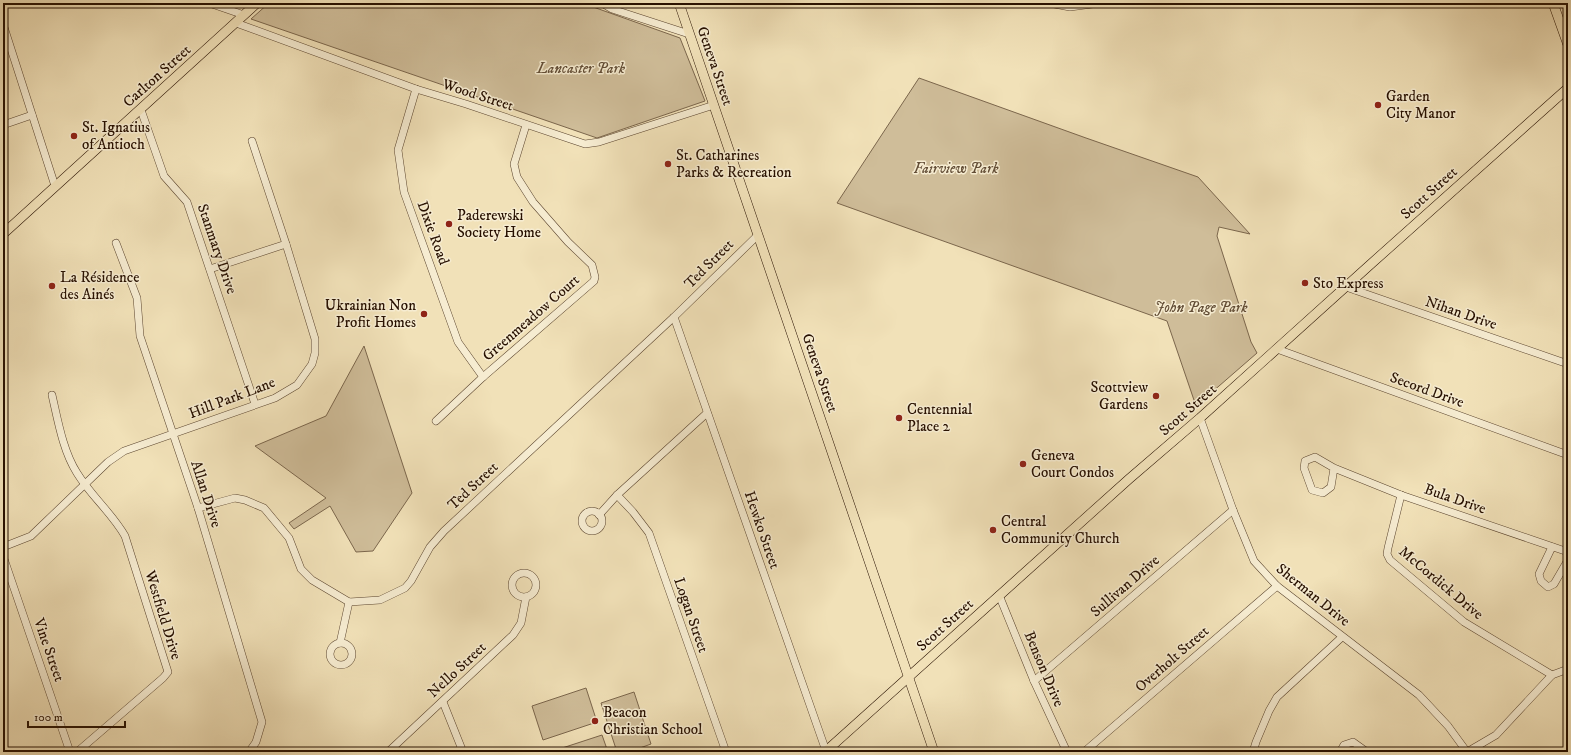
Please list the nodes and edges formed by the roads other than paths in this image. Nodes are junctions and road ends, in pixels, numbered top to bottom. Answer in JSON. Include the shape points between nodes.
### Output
{"nodes":[{"id":1,"x":209,"y":3,"type":"edge"},
{"id":2,"x":257,"y":3,"type":"edge"},
{"id":3,"x":602,"y":3,"type":"edge"},
{"id":4,"x":679,"y":3,"type":"edge"},
{"id":5,"x":1049,"y":3,"type":"edge"},
{"id":6,"x":1100,"y":3,"type":"edge"},
{"id":7,"x":1553,"y":3,"type":"edge"},
{"id":8,"x":244,"y":15,"type":"junction"},
{"id":9,"x":236,"y":23,"type":"junction"},
{"id":10,"x":3,"y":24,"type":"edge"},
{"id":11,"x":1565,"y":31,"type":"edge"},
{"id":12,"x":689,"y":34,"type":"junction"},
{"id":13,"x":1568,"y":45,"type":"edge"},
{"id":14,"x":1568,"y":88,"type":"edge"},
{"id":15,"x":416,"y":89,"type":"junction"},
{"id":16,"x":1568,"y":94,"type":"edge"},
{"id":17,"x":1556,"y":100,"type":"junction"},
{"id":18,"x":714,"y":105,"type":"junction"},
{"id":19,"x":141,"y":110,"type":"junction"},
{"id":20,"x":32,"y":114,"type":"junction"},
{"id":21,"x":3,"y":125,"type":"edge"},
{"id":22,"x":526,"y":125,"type":"junction"},
{"id":23,"x":252,"y":141,"type":"dead end"},
{"id":24,"x":55,"y":186,"type":"junction"},
{"id":25,"x":3,"y":234,"type":"edge"},
{"id":26,"x":758,"y":235,"type":"junction"},
{"id":27,"x":116,"y":243,"type":"dead end"},
{"id":28,"x":286,"y":244,"type":"junction"},
{"id":29,"x":210,"y":269,"type":"junction"},
{"id":30,"x":1346,"y":287,"type":"junction"},
{"id":31,"x":674,"y":317,"type":"junction"},
{"id":32,"x":1277,"y":349,"type":"junction"},
{"id":33,"x":1568,"y":364,"type":"edge"},
{"id":34,"x":483,"y":377,"type":"junction"},
{"id":35,"x":52,"y":395,"type":"dead end"},
{"id":36,"x":255,"y":404,"type":"junction"},
{"id":37,"x":707,"y":413,"type":"junction"},
{"id":38,"x":1200,"y":418,"type":"junction"},
{"id":39,"x":436,"y":421,"type":"dead end"},
{"id":40,"x":173,"y":434,"type":"junction"},
{"id":41,"x":1568,"y":456,"type":"edge"},
{"id":42,"x":1334,"y":468,"type":"junction"},
{"id":43,"x":85,"y":483,"type":"junction"},
{"id":44,"x":617,"y":495,"type":"junction"},
{"id":45,"x":1401,"y":495,"type":"junction"},
{"id":46,"x":198,"y":508,"type":"junction"},
{"id":47,"x":1233,"y":510,"type":"junction"},
{"id":48,"x":599,"y":515,"type":"dead end"},
{"id":49,"x":1552,"y":547,"type":"junction"},
{"id":50,"x":3,"y":548,"type":"edge"},
{"id":51,"x":1568,"y":552,"type":"edge"},
{"id":52,"x":3,"y":556,"type":"edge"},
{"id":53,"x":1568,"y":560,"type":"edge"},
{"id":54,"x":1277,"y":586,"type":"junction"},
{"id":55,"x":999,"y":595,"type":"junction"},
{"id":56,"x":526,"y":597,"type":"dead end"},
{"id":57,"x":349,"y":602,"type":"junction"},
{"id":58,"x":1342,"y":636,"type":"junction"},
{"id":59,"x":340,"y":643,"type":"dead end"},
{"id":60,"x":1568,"y":669,"type":"edge"},
{"id":61,"x":1552,"y":675,"type":"junction"},
{"id":62,"x":908,"y":676,"type":"junction"},
{"id":63,"x":1034,"y":681,"type":"junction"},
{"id":64,"x":443,"y":702,"type":"junction"},
{"id":65,"x":70,"y":752,"type":"edge"},
{"id":66,"x":77,"y":752,"type":"edge"},
{"id":67,"x":249,"y":752,"type":"edge"},
{"id":68,"x":388,"y":752,"type":"edge"},
{"id":69,"x":463,"y":752,"type":"edge"},
{"id":70,"x":726,"y":752,"type":"edge"},
{"id":71,"x":826,"y":752,"type":"edge"},
{"id":72,"x":934,"y":752,"type":"edge"},
{"id":73,"x":1067,"y":752,"type":"edge"},
{"id":74,"x":1084,"y":752,"type":"edge"},
{"id":75,"x":1254,"y":752,"type":"edge"},
{"id":76,"x":1340,"y":752,"type":"edge"},
{"id":77,"x":1367,"y":752,"type":"edge"},
{"id":78,"x":1467,"y":752,"type":"edge"}],
"edges":[{"from":1,"to":8,"type":"street"},
{"from":2,"to":8,"type":"main road","name":"Carlton Street"},
{"from":3,"to":12,"type":"street","via":[[612,9]]},
{"from":4,"to":12,"type":"main road","name":"Geneva Street"},
{"from":5,"to":6,"type":"street","via":[[1070,7]]},
{"from":7,"to":11,"type":"main road"},
{"from":8,"to":9,"type":"main road","name":"Carlton Street"},
{"from":9,"to":15,"type":"street","name":"Wood Street"},
{"from":9,"to":19,"type":"main road","name":"Carlton Street"},
{"from":10,"to":20,"type":"street"},
{"from":11,"to":13,"type":"main road"},
{"from":12,"to":18,"type":"main road","name":"Geneva Street"},
{"from":14,"to":17,"type":"main road","name":"Scott Street"},
{"from":15,"to":22,"type":"street","name":"Wood Street"},
{"from":15,"to":34,"type":"street","name":"Dixie Road","via":[[398,150],[404,192],[458,342]]},
{"from":16,"to":17,"type":"main road"},
{"from":17,"to":30,"type":"main road","name":"Scott Street"},
{"from":18,"to":22,"type":"street","name":"Wood Street","via":[[599,142],[585,144]]},
{"from":18,"to":26,"type":"main road","name":"Geneva Street"},
{"from":19,"to":24,"type":"main road","name":"Carlton Street"},
{"from":19,"to":29,"type":"street","name":"Stanmary Drive","via":[[164,176],[187,202]]},
{"from":20,"to":21,"type":"street"},
{"from":20,"to":24,"type":"street"},
{"from":22,"to":34,"type":"street","name":"Greenmeadow Court","via":[[514,164],[517,177],[533,202],[592,265],[595,277],[594,281]]},
{"from":23,"to":28,"type":"street","name":"Hill Park Lane"},
{"from":24,"to":25,"type":"main road","name":"Carlton Street"},
{"from":26,"to":31,"type":"street","name":"Ted Street"},
{"from":26,"to":62,"type":"main road","name":"Geneva Street"},
{"from":27,"to":40,"type":"street","name":"Allan Drive","via":[[137,298],[140,336]]},
{"from":28,"to":29,"type":"street"},
{"from":28,"to":36,"type":"street","name":"Hill Park Lane","via":[[315,339],[315,353],[312,364],[297,385],[275,398]]},
{"from":29,"to":36,"type":"street","name":"Stanmary Drive"},
{"from":30,"to":32,"type":"main road","name":"Scott Street"},
{"from":30,"to":33,"type":"street","name":"Nihan Drive"},
{"from":31,"to":37,"type":"street","name":"Hewko Street"},
{"from":31,"to":57,"type":"street","name":"Ted Street","via":[[444,531],[430,547],[405,588],[380,600]]},
{"from":32,"to":38,"type":"main road","name":"Scott Street"},
{"from":32,"to":41,"type":"street","name":"Secord Drive"},
{"from":34,"to":39,"type":"street","name":"Greenmeadow Court"},
{"from":35,"to":43,"type":"street","via":[[71,462]]},
{"from":36,"to":40,"type":"street","name":"Hill Park Lane"},
{"from":37,"to":44,"type":"street"},
{"from":37,"to":71,"type":"street","name":"Hewko Street"},
{"from":38,"to":47,"type":"street","name":"Sherman Drive"},
{"from":38,"to":55,"type":"main road","name":"Scott Street"},
{"from":40,"to":43,"type":"street","name":"Hill Park Lane","via":[[124,451]]},
{"from":40,"to":46,"type":"street","name":"Allan Drive"},
{"from":42,"to":42,"type":"street","name":"Bula Drive","via":[[1331,487],[1323,493],[1312,490],[1304,468],[1305,461],[1315,457]]},
{"from":42,"to":45,"type":"street","name":"Bula Drive"},
{"from":43,"to":50,"type":"street","name":"Hill Park Lane","via":[[31,536]]},
{"from":43,"to":66,"type":"street","name":"Westfield Drive","via":[[125,536],[168,672]]},
{"from":44,"to":48,"type":"street"},
{"from":44,"to":70,"type":"street","name":"Logan Street","via":[[649,533]]},
{"from":45,"to":49,"type":"street","name":"Bula Drive"},
{"from":45,"to":61,"type":"street","name":"McCordick Drive","via":[[1388,548],[1390,560],[1464,622]]},
{"from":46,"to":57,"type":"street","via":[[235,498],[264,508],[289,538],[302,569],[312,580]]},
{"from":46,"to":67,"type":"street","name":"Allan Drive","via":[[262,722],[256,742]]},
{"from":47,"to":54,"type":"street","name":"Sherman Drive","via":[[1254,562]]},
{"from":47,"to":63,"type":"street","name":"Sullivan Drive"},
{"from":49,"to":51,"type":"street","name":"Bula Drive"},
{"from":49,"to":53,"type":"street","via":[[1539,574],[1541,581],[1548,587],[1554,584]]},
{"from":52,"to":65,"type":"street","name":"Vine Street"},
{"from":54,"to":58,"type":"street","name":"Sherman Drive"},
{"from":54,"to":74,"type":"street","name":"Overholt Street"},
{"from":55,"to":62,"type":"main road","name":"Scott Street"},
{"from":55,"to":63,"type":"street","name":"Benson Drive"},
{"from":56,"to":64,"type":"street","name":"Nello Street","via":[[521,623],[514,635]]},
{"from":57,"to":59,"type":"street"},
{"from":58,"to":75,"type":"street","via":[[1277,697],[1256,742]]},
{"from":58,"to":78,"type":"street","name":"Sherman Drive","via":[[1419,695],[1448,726]]},
{"from":60,"to":61,"type":"street"},
{"from":61,"to":78,"type":"street","via":[[1496,735]]},
{"from":62,"to":71,"type":"main road","name":"Scott Street"},
{"from":62,"to":72,"type":"main road","name":"Geneva Street"},
{"from":63,"to":73,"type":"street","name":"Benson Drive"},
{"from":64,"to":68,"type":"street","name":"Nello Street"},
{"from":64,"to":69,"type":"street"},
{"from":76,"to":77,"type":"street","via":[[1344,745],[1353,742]]}]}
